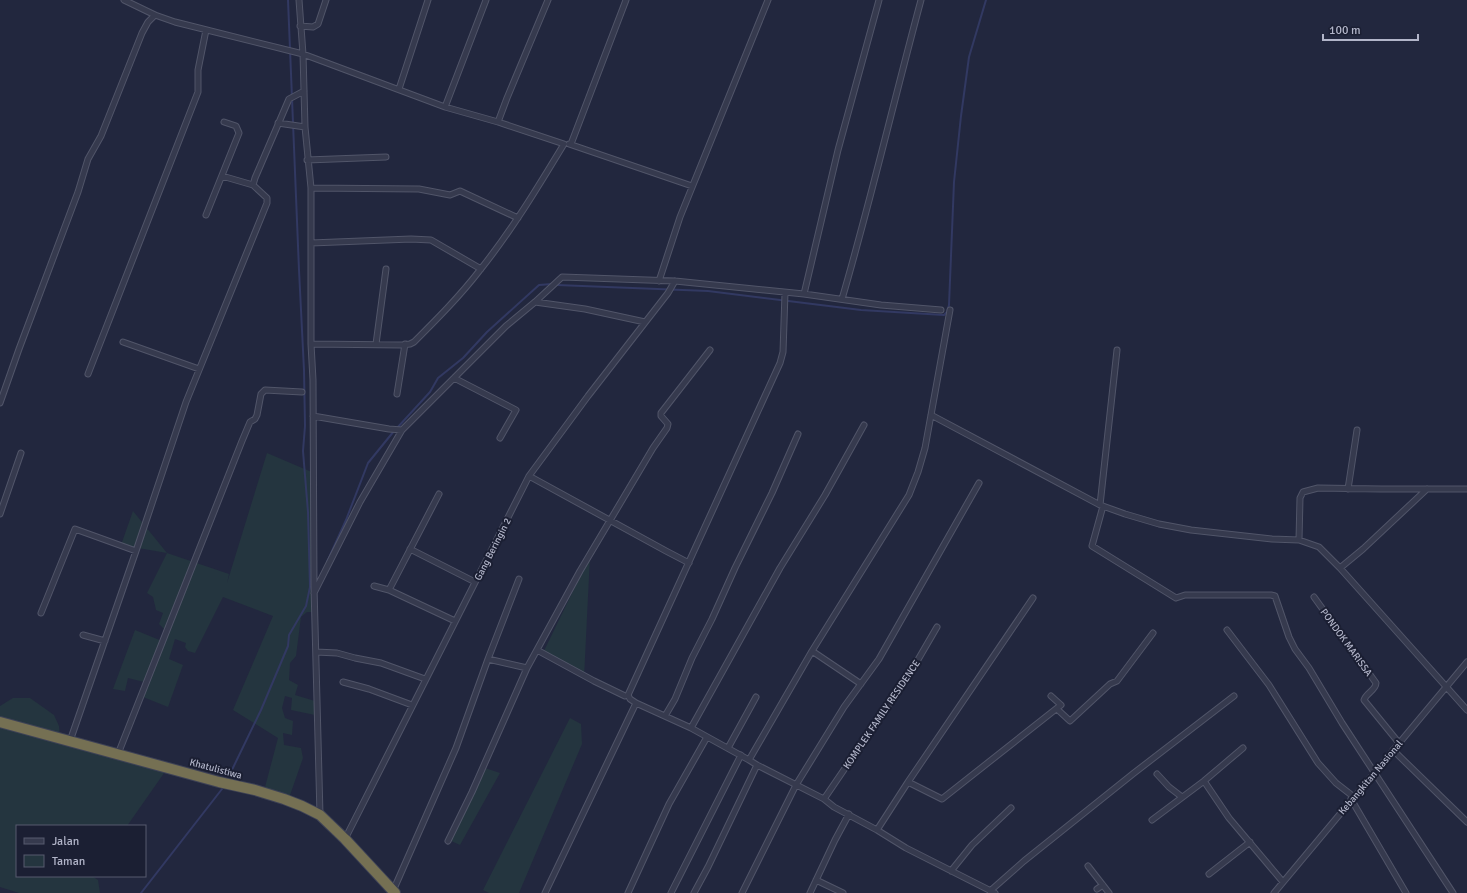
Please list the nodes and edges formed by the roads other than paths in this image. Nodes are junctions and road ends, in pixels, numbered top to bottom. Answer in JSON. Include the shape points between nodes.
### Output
{"nodes":[{"id":1,"x":124,"y":0,"type":"edge"},
{"id":2,"x":299,"y":0,"type":"edge"},
{"id":3,"x":326,"y":0,"type":"edge"},
{"id":4,"x":428,"y":0,"type":"edge"},
{"id":5,"x":486,"y":0,"type":"edge"},
{"id":6,"x":548,"y":0,"type":"edge"},
{"id":7,"x":626,"y":0,"type":"edge"},
{"id":8,"x":768,"y":0,"type":"edge"},
{"id":9,"x":879,"y":0,"type":"edge"},
{"id":10,"x":921,"y":0,"type":"edge"},
{"id":11,"x":155,"y":15,"type":"junction"},
{"id":12,"x":300,"y":26,"type":"junction"},
{"id":13,"x":206,"y":30,"type":"junction"},
{"id":14,"x":303,"y":54,"type":"junction"},
{"id":15,"x":399,"y":89,"type":"junction"},
{"id":16,"x":304,"y":91,"type":"junction"},
{"id":17,"x":445,"y":107,"type":"junction"},
{"id":18,"x":224,"y":122,"type":"dead end"},
{"id":19,"x":498,"y":122,"type":"junction"},
{"id":20,"x":278,"y":123,"type":"junction"},
{"id":21,"x":305,"y":127,"type":"junction"},
{"id":22,"x":564,"y":144,"type":"junction"},
{"id":23,"x":571,"y":144,"type":"junction"},
{"id":24,"x":386,"y":157,"type":"dead end"},
{"id":25,"x":307,"y":160,"type":"junction"},
{"id":26,"x":222,"y":176,"type":"junction"},
{"id":27,"x":254,"y":185,"type":"junction"},
{"id":28,"x":692,"y":186,"type":"junction"},
{"id":29,"x":310,"y":188,"type":"junction"},
{"id":30,"x":206,"y":215,"type":"dead end"},
{"id":31,"x":518,"y":218,"type":"junction"},
{"id":32,"x":311,"y":242,"type":"junction"},
{"id":33,"x":386,"y":269,"type":"dead end"},
{"id":34,"x":481,"y":269,"type":"junction"},
{"id":35,"x":659,"y":281,"type":"junction"},
{"id":36,"x":673,"y":284,"type":"junction"},
{"id":37,"x":804,"y":294,"type":"junction"},
{"id":38,"x":785,"y":295,"type":"junction"},
{"id":39,"x":842,"y":299,"type":"junction"},
{"id":40,"x":535,"y":302,"type":"junction"},
{"id":41,"x":941,"y":310,"type":"dead end"},
{"id":42,"x":950,"y":310,"type":"dead end"},
{"id":43,"x":645,"y":322,"type":"junction"},
{"id":44,"x":123,"y":342,"type":"dead end"},
{"id":45,"x":311,"y":344,"type":"junction"},
{"id":46,"x":376,"y":344,"type":"junction"},
{"id":47,"x":405,"y":344,"type":"junction"},
{"id":48,"x":710,"y":350,"type":"dead end"},
{"id":49,"x":1117,"y":350,"type":"dead end"},
{"id":50,"x":199,"y":369,"type":"junction"},
{"id":51,"x":88,"y":374,"type":"dead end"},
{"id":52,"x":454,"y":378,"type":"junction"},
{"id":53,"x":302,"y":392,"type":"dead end"},
{"id":54,"x":397,"y":394,"type":"dead end"},
{"id":55,"x":0,"y":403,"type":"edge"},
{"id":56,"x":931,"y":415,"type":"junction"},
{"id":57,"x":313,"y":416,"type":"junction"},
{"id":58,"x":864,"y":425,"type":"dead end"},
{"id":59,"x":400,"y":430,"type":"junction"},
{"id":60,"x":1357,"y":430,"type":"dead end"},
{"id":61,"x":798,"y":434,"type":"dead end"},
{"id":62,"x":500,"y":438,"type":"dead end"},
{"id":63,"x":21,"y":453,"type":"dead end"},
{"id":64,"x":529,"y":476,"type":"junction"},
{"id":65,"x":979,"y":483,"type":"dead end"},
{"id":66,"x":1427,"y":488,"type":"junction"},
{"id":67,"x":1348,"y":489,"type":"junction"},
{"id":68,"x":1467,"y":489,"type":"edge"},
{"id":69,"x":439,"y":494,"type":"dead end"},
{"id":70,"x":1102,"y":505,"type":"junction"},
{"id":71,"x":0,"y":514,"type":"edge"},
{"id":72,"x":610,"y":520,"type":"junction"},
{"id":73,"x":1299,"y":540,"type":"junction"},
{"id":74,"x":410,"y":549,"type":"junction"},
{"id":75,"x":136,"y":551,"type":"junction"},
{"id":76,"x":689,"y":563,"type":"junction"},
{"id":77,"x":1340,"y":568,"type":"junction"},
{"id":78,"x":519,"y":579,"type":"dead end"},
{"id":79,"x":475,"y":582,"type":"junction"},
{"id":80,"x":374,"y":586,"type":"dead end"},
{"id":81,"x":389,"y":590,"type":"junction"},
{"id":82,"x":314,"y":594,"type":"junction"},
{"id":83,"x":1314,"y":597,"type":"dead end"},
{"id":84,"x":1033,"y":598,"type":"dead end"},
{"id":85,"x":41,"y":613,"type":"dead end"},
{"id":86,"x":455,"y":621,"type":"junction"},
{"id":87,"x":937,"y":627,"type":"dead end"},
{"id":88,"x":1227,"y":630,"type":"dead end"},
{"id":89,"x":1153,"y":633,"type":"dead end"},
{"id":90,"x":83,"y":635,"type":"dead end"},
{"id":91,"x":105,"y":641,"type":"junction"},
{"id":92,"x":538,"y":650,"type":"junction"},
{"id":93,"x":812,"y":651,"type":"junction"},
{"id":94,"x":316,"y":652,"type":"junction"},
{"id":95,"x":488,"y":659,"type":"junction"},
{"id":96,"x":1467,"y":662,"type":"edge"},
{"id":97,"x":527,"y":668,"type":"junction"},
{"id":98,"x":425,"y":679,"type":"junction"},
{"id":99,"x":343,"y":682,"type":"dead end"},
{"id":100,"x":861,"y":684,"type":"junction"},
{"id":101,"x":1446,"y":687,"type":"junction"},
{"id":102,"x":628,"y":695,"type":"junction"},
{"id":103,"x":1051,"y":696,"type":"dead end"},
{"id":104,"x":1234,"y":696,"type":"dead end"},
{"id":105,"x":756,"y":697,"type":"dead end"},
{"id":106,"x":636,"y":703,"type":"junction"},
{"id":107,"x":412,"y":705,"type":"junction"},
{"id":108,"x":1057,"y":708,"type":"junction"},
{"id":109,"x":1467,"y":710,"type":"edge"},
{"id":110,"x":665,"y":716,"type":"junction"},
{"id":111,"x":0,"y":722,"type":"edge"},
{"id":112,"x":691,"y":728,"type":"junction"},
{"id":113,"x":707,"y":737,"type":"junction"},
{"id":114,"x":70,"y":741,"type":"junction"},
{"id":115,"x":1399,"y":743,"type":"junction"},
{"id":116,"x":728,"y":748,"type":"junction"},
{"id":117,"x":1243,"y":748,"type":"dead end"},
{"id":118,"x":1393,"y":750,"type":"junction"},
{"id":119,"x":118,"y":754,"type":"junction"},
{"id":120,"x":741,"y":755,"type":"junction"},
{"id":121,"x":749,"y":760,"type":"junction"},
{"id":122,"x":757,"y":765,"type":"junction"},
{"id":123,"x":1374,"y":772,"type":"junction"},
{"id":124,"x":1157,"y":774,"type":"dead end"},
{"id":125,"x":1204,"y":781,"type":"junction"},
{"id":126,"x":908,"y":782,"type":"junction"},
{"id":127,"x":796,"y":785,"type":"junction"},
{"id":128,"x":1182,"y":797,"type":"junction"},
{"id":129,"x":1352,"y":798,"type":"junction"},
{"id":130,"x":824,"y":799,"type":"junction"},
{"id":131,"x":1011,"y":808,"type":"dead end"},
{"id":132,"x":849,"y":814,"type":"junction"},
{"id":133,"x":320,"y":815,"type":"junction"},
{"id":134,"x":1152,"y":820,"type":"dead end"},
{"id":135,"x":1467,"y":822,"type":"edge"},
{"id":136,"x":877,"y":830,"type":"junction"},
{"id":137,"x":345,"y":839,"type":"junction"},
{"id":138,"x":448,"y":841,"type":"dead end"},
{"id":139,"x":1250,"y":842,"type":"junction"},
{"id":140,"x":1088,"y":866,"type":"dead end"},
{"id":141,"x":951,"y":871,"type":"junction"},
{"id":142,"x":1209,"y":874,"type":"dead end"},
{"id":143,"x":816,"y":880,"type":"junction"},
{"id":144,"x":1283,"y":882,"type":"junction"},
{"id":145,"x":1103,"y":885,"type":"junction"},
{"id":146,"x":1097,"y":889,"type":"dead end"},
{"id":147,"x":394,"y":892,"type":"edge"},
{"id":148,"x":993,"y":892,"type":"edge"},
{"id":149,"x":545,"y":893,"type":"edge"},
{"id":150,"x":628,"y":893,"type":"edge"},
{"id":151,"x":671,"y":893,"type":"edge"},
{"id":152,"x":694,"y":893,"type":"edge"},
{"id":153,"x":742,"y":893,"type":"edge"},
{"id":154,"x":810,"y":893,"type":"edge"},
{"id":155,"x":843,"y":893,"type":"edge"},
{"id":156,"x":1109,"y":893,"type":"edge"},
{"id":157,"x":1274,"y":893,"type":"edge"},
{"id":158,"x":1406,"y":893,"type":"edge"},
{"id":159,"x":1453,"y":893,"type":"edge"}],
"edges":[{"from":1,"to":11,"type":"street"},
{"from":2,"to":12,"type":"street"},
{"from":3,"to":12,"type":"street","via":[[318,24],[313,27]]},
{"from":4,"to":15,"type":"street"},
{"from":5,"to":17,"type":"street"},
{"from":6,"to":19,"type":"street"},
{"from":7,"to":23,"type":"street"},
{"from":8,"to":28,"type":"street"},
{"from":9,"to":37,"type":"street","via":[[838,150]]},
{"from":10,"to":39,"type":"street"},
{"from":11,"to":13,"type":"street"},
{"from":11,"to":55,"type":"street","via":[[142,34],[101,136],[88,159]]},
{"from":12,"to":14,"type":"street"},
{"from":13,"to":14,"type":"street"},
{"from":13,"to":51,"type":"street","via":[[198,70],[198,92]]},
{"from":14,"to":15,"type":"street"},
{"from":14,"to":16,"type":"street"},
{"from":15,"to":17,"type":"street"},
{"from":16,"to":20,"type":"street","via":[[289,99]]},
{"from":16,"to":21,"type":"street"},
{"from":17,"to":19,"type":"street"},
{"from":18,"to":26,"type":"street","via":[[236,126],[239,131]]},
{"from":19,"to":22,"type":"street"},
{"from":20,"to":21,"type":"street"},
{"from":20,"to":27,"type":"street","via":[[254,178]]},
{"from":21,"to":25,"type":"street"},
{"from":22,"to":23,"type":"street"},
{"from":22,"to":31,"type":"street"},
{"from":23,"to":28,"type":"street"},
{"from":24,"to":25,"type":"street"},
{"from":25,"to":29,"type":"street"},
{"from":26,"to":27,"type":"street"},
{"from":26,"to":30,"type":"street"},
{"from":27,"to":50,"type":"street","via":[[267,198],[267,203]]},
{"from":28,"to":35,"type":"street"},
{"from":29,"to":31,"type":"street","via":[[419,189],[450,195],[460,191]]},
{"from":29,"to":32,"type":"street"},
{"from":31,"to":34,"type":"street"},
{"from":32,"to":34,"type":"street","via":[[431,240]]},
{"from":32,"to":45,"type":"street"},
{"from":33,"to":46,"type":"street"},
{"from":34,"to":47,"type":"street","via":[[414,342]]},
{"from":35,"to":36,"type":"street"},
{"from":35,"to":40,"type":"street","via":[[560,278]]},
{"from":36,"to":38,"type":"street"},
{"from":36,"to":43,"type":"street","name":"Gang Beringin 2"},
{"from":37,"to":38,"type":"street"},
{"from":37,"to":39,"type":"street"},
{"from":38,"to":76,"type":"street","via":[[783,352],[780,363]]},
{"from":39,"to":41,"type":"street"},
{"from":40,"to":43,"type":"street","via":[[585,309]]},
{"from":40,"to":52,"type":"street","via":[[506,326]]},
{"from":42,"to":56,"type":"street"},
{"from":43,"to":64,"type":"street","name":"Gang Beringin 2"},
{"from":44,"to":50,"type":"street"},
{"from":45,"to":46,"type":"street"},
{"from":45,"to":57,"type":"street"},
{"from":46,"to":47,"type":"street"},
{"from":47,"to":54,"type":"street"},
{"from":48,"to":72,"type":"street","via":[[662,413],[661,416],[668,424],[667,428]]},
{"from":49,"to":70,"type":"street"},
{"from":50,"to":75,"type":"street"},
{"from":52,"to":59,"type":"street"},
{"from":52,"to":62,"type":"street","via":[[516,410]]},
{"from":53,"to":119,"type":"street","via":[[265,390],[261,394],[257,415],[250,422],[242,441]]},
{"from":56,"to":70,"type":"street"},
{"from":56,"to":93,"type":"street","via":[[925,448],[908,495]]},
{"from":57,"to":59,"type":"street"},
{"from":57,"to":82,"type":"street"},
{"from":58,"to":112,"type":"street","via":[[780,568]]},
{"from":59,"to":82,"type":"street"},
{"from":60,"to":67,"type":"street"},
{"from":61,"to":110,"type":"street"},
{"from":63,"to":71,"type":"street"},
{"from":64,"to":72,"type":"street"},
{"from":64,"to":79,"type":"street","name":"Gang Beringin 2"},
{"from":65,"to":100,"type":"street","via":[[879,660]]},
{"from":66,"to":67,"type":"street"},
{"from":66,"to":68,"type":"street"},
{"from":66,"to":77,"type":"street"},
{"from":67,"to":73,"type":"street","via":[[1318,488],[1303,492],[1300,498]]},
{"from":69,"to":74,"type":"street"},
{"from":70,"to":73,"type":"street","via":[[1159,524],[1191,530]]},
{"from":70,"to":123,"type":"street","via":[[1092,546],[1176,598],[1185,595],[1275,596],[1289,638]]},
{"from":72,"to":76,"type":"street"},
{"from":72,"to":92,"type":"street"},
{"from":73,"to":77,"type":"street","via":[[1319,547]]},
{"from":74,"to":79,"type":"street"},
{"from":74,"to":81,"type":"street"},
{"from":75,"to":85,"type":"street","via":[[75,529]]},
{"from":75,"to":91,"type":"street"},
{"from":76,"to":102,"type":"street"},
{"from":77,"to":101,"type":"street"},
{"from":78,"to":95,"type":"street"},
{"from":79,"to":86,"type":"street","name":"Gang Beringin 2"},
{"from":80,"to":81,"type":"street"},
{"from":81,"to":86,"type":"street"},
{"from":82,"to":94,"type":"street"},
{"from":83,"to":115,"type":"street","name":"PONDOK MARISSA","via":[[1376,683],[1364,700]]},
{"from":84,"to":126,"type":"street"},
{"from":86,"to":98,"type":"street","name":"Gang Beringin 2"},
{"from":87,"to":130,"type":"street","name":"KOMPLEK FAMILY RESIDENCE","via":[[912,670]]},
{"from":88,"to":129,"type":"street","via":[[1269,685],[1318,763]]},
{"from":89,"to":108,"type":"street","via":[[1117,681],[1110,684],[1070,721]]},
{"from":90,"to":91,"type":"street"},
{"from":91,"to":114,"type":"street"},
{"from":92,"to":97,"type":"street"},
{"from":92,"to":102,"type":"street","via":[[594,681],[625,696]]},
{"from":93,"to":100,"type":"street"},
{"from":93,"to":121,"type":"street"},
{"from":94,"to":98,"type":"street","via":[[337,653],[381,663]]},
{"from":94,"to":133,"type":"street"},
{"from":95,"to":97,"type":"street"},
{"from":95,"to":147,"type":"street","via":[[456,748]]},
{"from":96,"to":101,"type":"street","name":"Kebangkitan Nasional"},
{"from":97,"to":138,"type":"street"},
{"from":98,"to":107,"type":"street","name":"Gang Beringin 2"},
{"from":99,"to":107,"type":"street","via":[[369,688]]},
{"from":100,"to":127,"type":"street"},
{"from":101,"to":109,"type":"street"},
{"from":101,"to":115,"type":"street","name":"Kebangkitan Nasional"},
{"from":102,"to":106,"type":"street"},
{"from":103,"to":108,"type":"street","via":[[1061,705]]},
{"from":104,"to":148,"type":"street","via":[[1134,773]]},
{"from":105,"to":116,"type":"street"},
{"from":106,"to":110,"type":"street"},
{"from":106,"to":149,"type":"street"},
{"from":107,"to":137,"type":"street","name":"Gang Beringin 2"},
{"from":108,"to":126,"type":"street","via":[[942,800]]},
{"from":110,"to":112,"type":"street"},
{"from":111,"to":114,"type":"highway","name":"Khatulistiwa"},
{"from":112,"to":113,"type":"street"},
{"from":113,"to":116,"type":"street"},
{"from":113,"to":150,"type":"street","via":[[669,804]]},
{"from":114,"to":119,"type":"highway","name":"Khatulistiwa"},
{"from":115,"to":118,"type":"street","name":"Kebangkitan Nasional"},
{"from":116,"to":120,"type":"street"},
{"from":117,"to":125,"type":"street"},
{"from":118,"to":123,"type":"street","name":"Kebangkitan Nasional"},
{"from":118,"to":135,"type":"street"},
{"from":119,"to":133,"type":"highway","name":"Khatulistiwa","via":[[254,790],[302,806]]},
{"from":120,"to":121,"type":"street"},
{"from":120,"to":151,"type":"street"},
{"from":121,"to":122,"type":"street"},
{"from":122,"to":127,"type":"street"},
{"from":122,"to":152,"type":"street"},
{"from":123,"to":129,"type":"street","name":"Kebangkitan Nasional"},
{"from":123,"to":159,"type":"street"},
{"from":124,"to":128,"type":"street"},
{"from":125,"to":128,"type":"street"},
{"from":125,"to":139,"type":"street","via":[[1229,818]]},
{"from":126,"to":136,"type":"street"},
{"from":127,"to":130,"type":"street"},
{"from":127,"to":153,"type":"street"},
{"from":128,"to":134,"type":"street"},
{"from":129,"to":144,"type":"street","name":"Kebangkitan Nasional"},
{"from":129,"to":158,"type":"street"},
{"from":130,"to":132,"type":"street"},
{"from":131,"to":141,"type":"street","via":[[972,845]]},
{"from":132,"to":136,"type":"street"},
{"from":132,"to":143,"type":"street"},
{"from":133,"to":137,"type":"highway","name":"Khatulistiwa"},
{"from":136,"to":141,"type":"street"},
{"from":137,"to":147,"type":"highway","name":"Khatulistiwa"},
{"from":139,"to":142,"type":"street"},
{"from":139,"to":144,"type":"street"},
{"from":140,"to":145,"type":"street"},
{"from":141,"to":148,"type":"street"},
{"from":143,"to":154,"type":"street"},
{"from":143,"to":155,"type":"street"},
{"from":144,"to":157,"type":"street","name":"Kebangkitan Nasional"},
{"from":145,"to":146,"type":"street"},
{"from":145,"to":156,"type":"street"}]}
